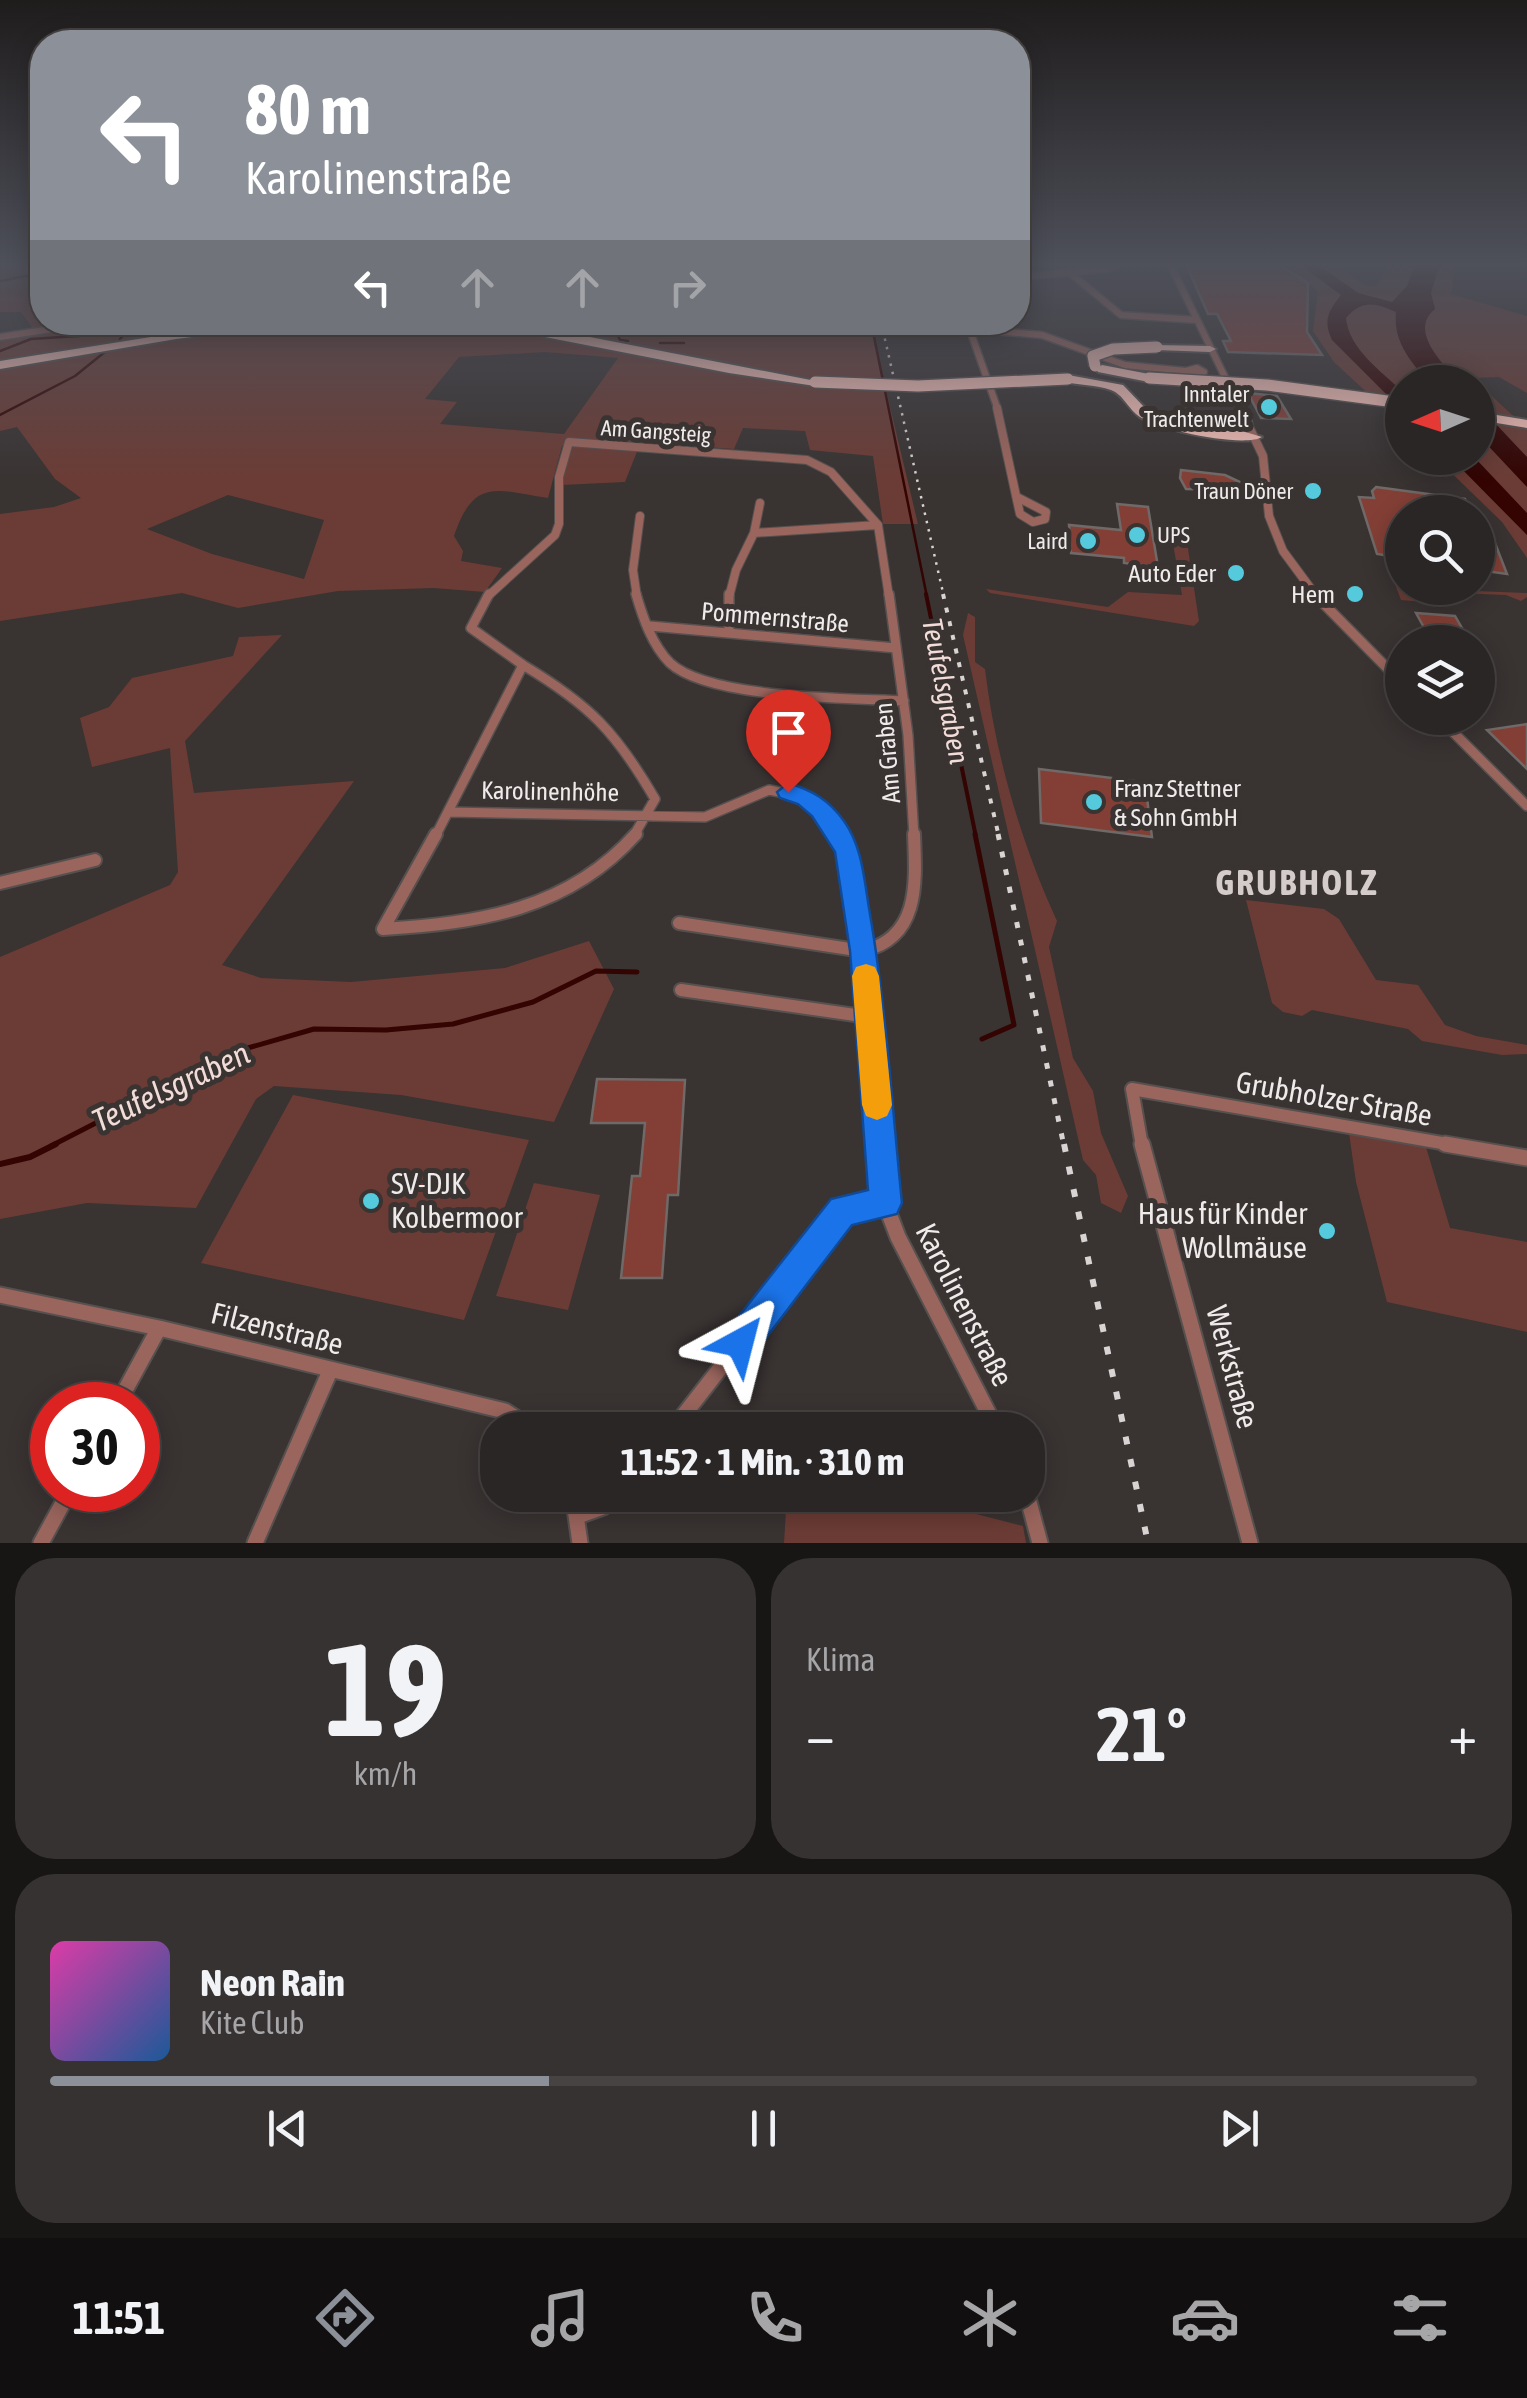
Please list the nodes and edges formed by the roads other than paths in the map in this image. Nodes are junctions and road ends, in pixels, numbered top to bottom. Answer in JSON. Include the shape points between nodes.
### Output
{"nodes":[{"id":1,"x":179,"y":336,"type":"edge"},
{"id":2,"x":574,"y":336,"type":"edge"},
{"id":3,"x":972,"y":336,"type":"edge"},
{"id":4,"x":1045,"y":336,"type":"edge"},
{"id":5,"x":1205,"y":336,"type":"edge"},
{"id":6,"x":1208,"y":343,"type":"junction"},
{"id":7,"x":0,"y":365,"type":"edge"},
{"id":8,"x":1096,"y":366,"type":"junction"},
{"id":9,"x":1184,"y":372,"type":"dead end"},
{"id":10,"x":1149,"y":378,"type":"junction"},
{"id":11,"x":1068,"y":379,"type":"junction"},
{"id":12,"x":1127,"y":393,"type":"junction"},
{"id":13,"x":1385,"y":401,"type":"edge"},
{"id":14,"x":1244,"y":416,"type":"junction"},
{"id":15,"x":1495,"y":419,"type":"edge"},
{"id":16,"x":1527,"y":424,"type":"edge"},
{"id":17,"x":1225,"y":435,"type":"junction"},
{"id":18,"x":1256,"y":437,"type":"junction"},
{"id":19,"x":1016,"y":497,"type":"dead end"},
{"id":20,"x":760,"y":503,"type":"dead end"},
{"id":21,"x":640,"y":516,"type":"dead end"},
{"id":22,"x":878,"y":526,"type":"junction"},
{"id":23,"x":754,"y":533,"type":"junction"},
{"id":24,"x":502,"y":580,"type":"joint"},
{"id":25,"x":650,"y":626,"type":"junction"},
{"id":26,"x":729,"y":632,"type":"junction"},
{"id":27,"x":896,"y":648,"type":"junction"},
{"id":28,"x":524,"y":664,"type":"junction"},
{"id":29,"x":1385,"y":666,"type":"edge"},
{"id":30,"x":904,"y":701,"type":"junction"},
{"id":31,"x":1456,"y":735,"type":"edge"},
{"id":32,"x":1527,"y":806,"type":"edge"},
{"id":33,"x":449,"y":812,"type":"junction"},
{"id":34,"x":651,"y":814,"type":"junction"},
{"id":35,"x":95,"y":860,"type":"dead end"},
{"id":36,"x":0,"y":883,"type":"edge"},
{"id":37,"x":679,"y":923,"type":"dead end"},
{"id":38,"x":864,"y":951,"type":"junction"},
{"id":39,"x":681,"y":990,"type":"dead end"},
{"id":40,"x":869,"y":1016,"type":"junction"},
{"id":41,"x":1132,"y":1089,"type":"joint"},
{"id":42,"x":1527,"y":1158,"type":"edge"},
{"id":43,"x":886,"y":1203,"type":"junction"},
{"id":44,"x":0,"y":1296,"type":"edge"},
{"id":45,"x":159,"y":1328,"type":"junction"},
{"id":46,"x":330,"y":1370,"type":"junction"},
{"id":47,"x":129,"y":1382,"type":"edge"},
{"id":48,"x":505,"y":1412,"type":"edge"},
{"id":49,"x":686,"y":1412,"type":"edge"},
{"id":50,"x":988,"y":1412,"type":"edge"},
{"id":51,"x":58,"y":1512,"type":"edge"},
{"id":52,"x":577,"y":1512,"type":"edge"},
{"id":53,"x":588,"y":1512,"type":"edge"},
{"id":54,"x":1032,"y":1512,"type":"edge"},
{"id":55,"x":578,"y":1516,"type":"junction"},
{"id":56,"x":41,"y":1543,"type":"edge"},
{"id":57,"x":255,"y":1543,"type":"edge"},
{"id":58,"x":580,"y":1543,"type":"edge"},
{"id":59,"x":1040,"y":1543,"type":"edge"},
{"id":60,"x":1250,"y":1543,"type":"edge"}],
"edges":[{"from":1,"to":7,"type":"highway"},
{"from":2,"to":11,"type":"highway","bridge":true,"via":[[814,382],[918,386]]},
{"from":3,"to":19,"type":"street","via":[[1005,430]]},
{"from":4,"to":9,"type":"street","via":[[1114,362]]},
{"from":5,"to":6,"type":"street"},
{"from":6,"to":8,"type":"highway","bridge":true,"via":[[1106,350],[1093,356]]},
{"from":6,"to":14,"type":"street"},
{"from":8,"to":10,"type":"highway"},
{"from":8,"to":11,"type":"highway"},
{"from":10,"to":11,"type":"highway"},
{"from":10,"to":12,"type":"highway"},
{"from":10,"to":13,"type":"highway","bridge":true},
{"from":11,"to":12,"type":"highway"},
{"from":12,"to":17,"type":"highway","via":[[1147,417],[1180,430]]},
{"from":14,"to":17,"type":"highway","via":[[1244,425]]},
{"from":14,"to":18,"type":"street"},
{"from":15,"to":16,"type":"highway"},
{"from":17,"to":18,"type":"highway"},
{"from":18,"to":29,"type":"street","via":[[1282,551],[1308,588]]},
{"from":20,"to":23,"type":"street"},
{"from":21,"to":25,"type":"street","via":[[633,578]]},
{"from":22,"to":23,"type":"street"},
{"from":22,"to":24,"type":"street","name":"Am Gangsteig","via":[[832,472],[807,460],[568,442],[559,526],[544,548]]},
{"from":22,"to":27,"type":"street","name":"Am Graben"},
{"from":23,"to":26,"type":"street","via":[[730,578]]},
{"from":24,"to":28,"type":"street","name":"Karolinenhöhe","via":[[471,628]]},
{"from":25,"to":26,"type":"street","name":"Pommernstraße"},
{"from":25,"to":30,"type":"street","via":[[671,665],[691,676]]},
{"from":26,"to":27,"type":"street","name":"Pommernstraße"},
{"from":27,"to":30,"type":"street","name":"Am Graben"},
{"from":28,"to":33,"type":"street","name":"Karolinenhöhe"},
{"from":28,"to":34,"type":"street","name":"Karolinenhöhe","via":[[583,704],[634,761],[654,799]]},
{"from":30,"to":38,"type":"street","name":"Am Graben","via":[[915,873],[910,912],[890,945]]},
{"from":31,"to":32,"type":"street"},
{"from":33,"to":34,"type":"street","name":"Karolinenhöhe"},
{"from":33,"to":34,"type":"street","name":"Karolinenhöhe","via":[[383,929],[512,916],[558,896],[634,838]]},
{"from":34,"to":38,"type":"street","name":"Karolinenstraße","via":[[705,816],[769,790],[806,798],[836,828],[847,852]]},
{"from":35,"to":36,"type":"street"},
{"from":37,"to":38,"type":"street"},
{"from":38,"to":40,"type":"street","name":"Karolinenstraße"},
{"from":39,"to":40,"type":"street"},
{"from":40,"to":43,"type":"street","name":"Karolinenstraße"},
{"from":41,"to":42,"type":"street","name":"Grubholzer Straße"},
{"from":41,"to":60,"type":"street","name":"Werkstraße"},
{"from":43,"to":49,"type":"street","via":[[843,1210]]},
{"from":43,"to":50,"type":"street","name":"Karolinenstraße"},
{"from":44,"to":45,"type":"street","name":"Filzenstraße"},
{"from":45,"to":46,"type":"street","name":"Filzenstraße"},
{"from":45,"to":47,"type":"street"},
{"from":46,"to":48,"type":"street","name":"Filzenstraße"},
{"from":46,"to":57,"type":"street"},
{"from":51,"to":56,"type":"street"},
{"from":52,"to":55,"type":"street"},
{"from":53,"to":55,"type":"street"},
{"from":54,"to":59,"type":"street"},
{"from":55,"to":58,"type":"street"}]}
